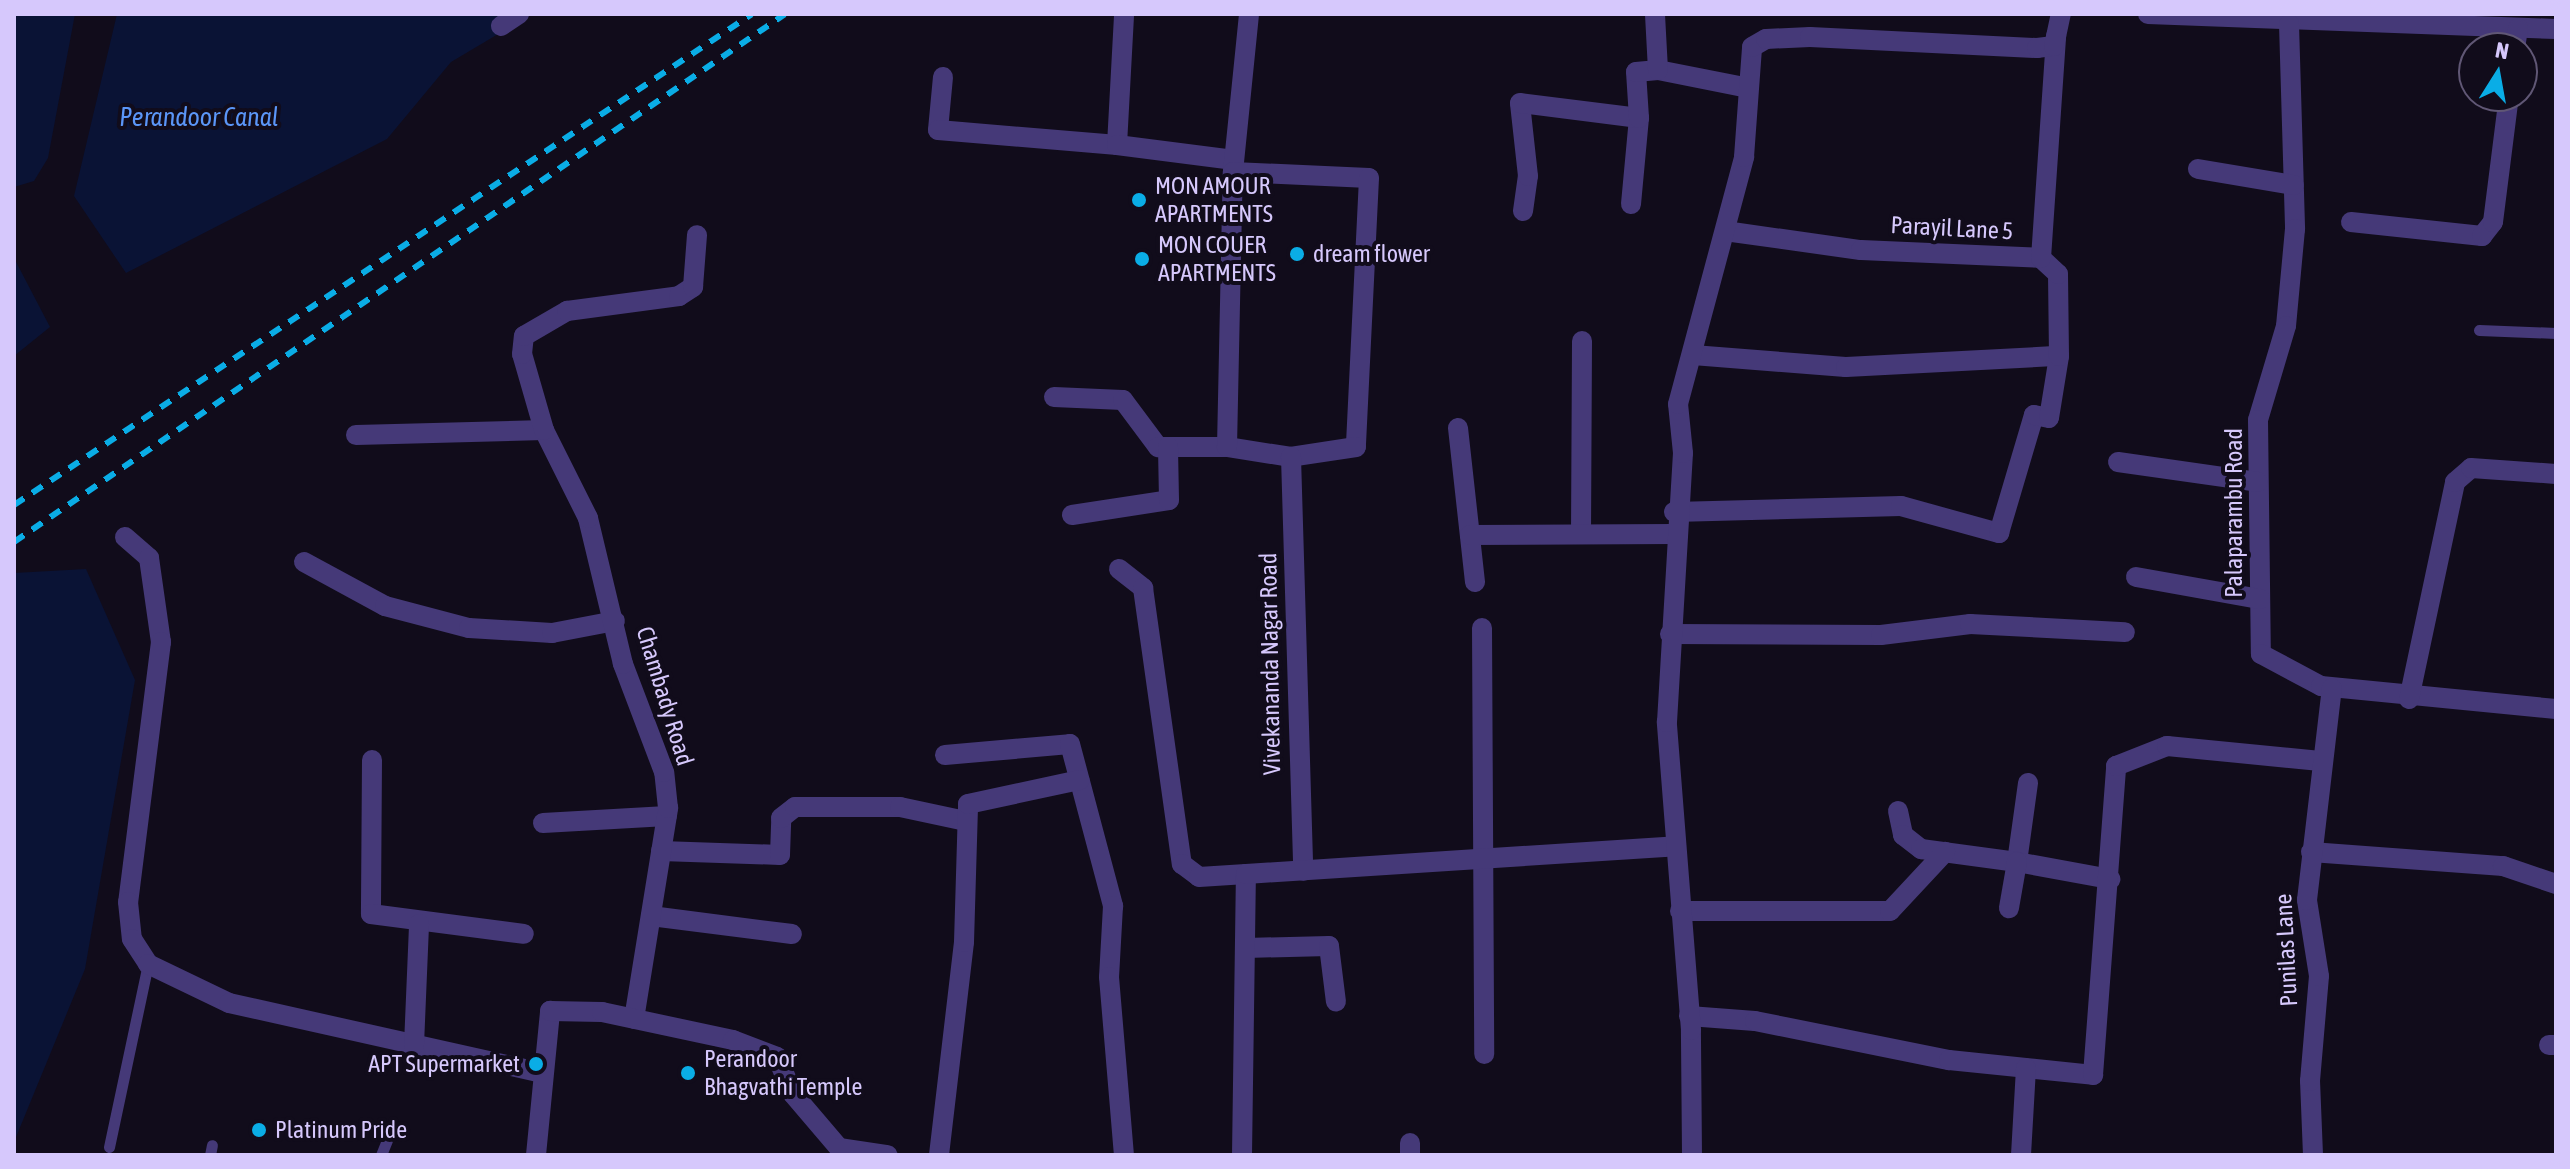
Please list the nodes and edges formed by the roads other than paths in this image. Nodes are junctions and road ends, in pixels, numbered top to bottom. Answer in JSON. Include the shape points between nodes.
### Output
{"nodes":[{"id":1,"x":519,"y":14,"type":"edge"},
{"id":2,"x":1124,"y":14,"type":"edge"},
{"id":3,"x":1249,"y":14,"type":"edge"},
{"id":4,"x":1655,"y":14,"type":"edge"},
{"id":5,"x":2061,"y":14,"type":"edge"},
{"id":6,"x":2148,"y":14,"type":"edge"},
{"id":7,"x":2257,"y":18,"type":"edge"},
{"id":8,"x":2289,"y":24,"type":"junction"},
{"id":9,"x":501,"y":26,"type":"dead end"},
{"id":10,"x":2458,"y":34,"type":"edge"},
{"id":11,"x":2056,"y":36,"type":"junction"},
{"id":12,"x":1658,"y":70,"type":"junction"},
{"id":13,"x":943,"y":77,"type":"dead end"},
{"id":14,"x":1744,"y":87,"type":"junction"},
{"id":15,"x":2507,"y":112,"type":"edge"},
{"id":16,"x":1639,"y":118,"type":"junction"},
{"id":17,"x":1117,"y":145,"type":"junction"},
{"id":18,"x":1234,"y":166,"type":"junction"},
{"id":19,"x":2198,"y":169,"type":"dead end"},
{"id":20,"x":2294,"y":185,"type":"junction"},
{"id":21,"x":1631,"y":204,"type":"dead end"},
{"id":22,"x":1523,"y":211,"type":"dead end"},
{"id":23,"x":2351,"y":222,"type":"dead end"},
{"id":24,"x":1725,"y":231,"type":"junction"},
{"id":25,"x":697,"y":235,"type":"dead end"},
{"id":26,"x":2041,"y":258,"type":"junction"},
{"id":27,"x":2479,"y":330,"type":"dead end"},
{"id":28,"x":2556,"y":333,"type":"edge"},
{"id":29,"x":1582,"y":341,"type":"dead end"},
{"id":30,"x":1693,"y":355,"type":"junction"},
{"id":31,"x":2059,"y":356,"type":"junction"},
{"id":32,"x":1054,"y":397,"type":"dead end"},
{"id":33,"x":1458,"y":428,"type":"dead end"},
{"id":34,"x":544,"y":430,"type":"junction"},
{"id":35,"x":356,"y":435,"type":"dead end"},
{"id":36,"x":1168,"y":447,"type":"junction"},
{"id":37,"x":1227,"y":447,"type":"junction"},
{"id":38,"x":1291,"y":457,"type":"junction"},
{"id":39,"x":2118,"y":462,"type":"dead end"},
{"id":40,"x":2556,"y":474,"type":"edge"},
{"id":41,"x":2258,"y":482,"type":"junction"},
{"id":42,"x":1674,"y":512,"type":"junction"},
{"id":43,"x":1072,"y":515,"type":"dead end"},
{"id":44,"x":1581,"y":534,"type":"junction"},
{"id":45,"x":1674,"y":534,"type":"junction"},
{"id":46,"x":1470,"y":535,"type":"junction"},
{"id":47,"x":125,"y":537,"type":"dead end"},
{"id":48,"x":304,"y":562,"type":"dead end"},
{"id":49,"x":1119,"y":569,"type":"dead end"},
{"id":50,"x":2136,"y":577,"type":"dead end"},
{"id":51,"x":1475,"y":582,"type":"dead end"},
{"id":52,"x":2260,"y":599,"type":"junction"},
{"id":53,"x":615,"y":621,"type":"junction"},
{"id":54,"x":1482,"y":628,"type":"dead end"},
{"id":55,"x":2125,"y":632,"type":"dead end"},
{"id":56,"x":1670,"y":634,"type":"junction"},
{"id":57,"x":2332,"y":688,"type":"junction"},
{"id":58,"x":2409,"y":699,"type":"junction"},
{"id":59,"x":2556,"y":709,"type":"edge"},
{"id":60,"x":945,"y":755,"type":"dead end"},
{"id":61,"x":372,"y":760,"type":"dead end"},
{"id":62,"x":2320,"y":761,"type":"junction"},
{"id":63,"x":1079,"y":780,"type":"junction"},
{"id":64,"x":2028,"y":783,"type":"dead end"},
{"id":65,"x":1898,"y":811,"type":"dead end"},
{"id":66,"x":667,"y":816,"type":"junction"},
{"id":67,"x":966,"y":821,"type":"junction"},
{"id":68,"x":543,"y":823,"type":"dead end"},
{"id":69,"x":1676,"y":846,"type":"junction"},
{"id":70,"x":661,"y":851,"type":"junction"},
{"id":71,"x":1945,"y":852,"type":"junction"},
{"id":72,"x":2311,"y":852,"type":"junction"},
{"id":73,"x":1481,"y":858,"type":"junction"},
{"id":74,"x":2017,"y":862,"type":"junction"},
{"id":75,"x":1303,"y":871,"type":"junction"},
{"id":76,"x":1246,"y":874,"type":"junction"},
{"id":77,"x":2110,"y":879,"type":"junction"},
{"id":78,"x":2556,"y":884,"type":"edge"},
{"id":79,"x":2009,"y":908,"type":"dead end"},
{"id":80,"x":1680,"y":911,"type":"junction"},
{"id":81,"x":651,"y":916,"type":"junction"},
{"id":82,"x":419,"y":924,"type":"junction"},
{"id":83,"x":524,"y":934,"type":"dead end"},
{"id":84,"x":792,"y":934,"type":"dead end"},
{"id":85,"x":1246,"y":948,"type":"junction"},
{"id":86,"x":148,"y":964,"type":"junction"},
{"id":87,"x":1336,"y":1002,"type":"dead end"},
{"id":88,"x":1689,"y":1016,"type":"junction"},
{"id":89,"x":634,"y":1019,"type":"junction"},
{"id":90,"x":414,"y":1045,"type":"junction"},
{"id":91,"x":1484,"y":1054,"type":"dead end"},
{"id":92,"x":2026,"y":1068,"type":"junction"},
{"id":93,"x":543,"y":1073,"type":"junction"},
{"id":94,"x":387,"y":1140,"type":"dead end"},
{"id":95,"x":109,"y":1147,"type":"dead end"},
{"id":96,"x":381,"y":1155,"type":"edge"},
{"id":97,"x":536,"y":1155,"type":"edge"},
{"id":98,"x":887,"y":1155,"type":"edge"},
{"id":99,"x":939,"y":1155,"type":"edge"},
{"id":100,"x":1124,"y":1155,"type":"edge"},
{"id":101,"x":1242,"y":1155,"type":"edge"},
{"id":102,"x":1692,"y":1155,"type":"edge"},
{"id":103,"x":2021,"y":1155,"type":"edge"},
{"id":104,"x":2313,"y":1155,"type":"edge"}],
"edges":[{"from":1,"to":9,"type":"street"},
{"from":2,"to":17,"type":"street"},
{"from":3,"to":18,"type":"street"},
{"from":4,"to":12,"type":"street"},
{"from":5,"to":11,"type":"street"},
{"from":6,"to":7,"type":"street"},
{"from":7,"to":8,"type":"street"},
{"from":8,"to":10,"type":"street"},
{"from":8,"to":20,"type":"street","name":"Palaparambu Road"},
{"from":11,"to":14,"type":"street","via":[[2054,46],[2037,48],[1766,39],[1752,47]]},
{"from":11,"to":26,"type":"street"},
{"from":12,"to":14,"type":"street"},
{"from":12,"to":16,"type":"street","via":[[1636,72]]},
{"from":13,"to":17,"type":"street","via":[[938,130]]},
{"from":14,"to":24,"type":"street","via":[[1744,157]]},
{"from":15,"to":23,"type":"street","via":[[2493,222],[2482,236]]},
{"from":16,"to":21,"type":"street"},
{"from":16,"to":22,"type":"street","via":[[1520,103],[1528,176]]},
{"from":17,"to":18,"type":"street"},
{"from":18,"to":37,"type":"street"},
{"from":18,"to":38,"type":"street","via":[[1369,178],[1356,447]]},
{"from":19,"to":20,"type":"street"},
{"from":20,"to":41,"type":"street","name":"Palaparambu Road","via":[[2286,326],[2258,420]]},
{"from":24,"to":26,"type":"street","name":"Parayil Lane 5","via":[[1861,250]]},
{"from":24,"to":30,"type":"street"},
{"from":25,"to":34,"type":"street","name":"Chambady Road","via":[[693,287],[679,296],[567,311],[524,336],[522,354]]},
{"from":26,"to":31,"type":"street","via":[[2058,274]]},
{"from":27,"to":28,"type":"lane"},
{"from":29,"to":44,"type":"street"},
{"from":30,"to":31,"type":"street","via":[[1846,367]]},
{"from":30,"to":42,"type":"street","via":[[1678,404],[1683,453]]},
{"from":31,"to":42,"type":"street","via":[[2049,418],[2034,415],[1999,533],[1901,506]]},
{"from":32,"to":36,"type":"street","via":[[1123,400],[1158,447]]},
{"from":33,"to":46,"type":"street"},
{"from":34,"to":35,"type":"street"},
{"from":34,"to":53,"type":"street","name":"Chambady Road","via":[[588,518]]},
{"from":36,"to":37,"type":"street"},
{"from":36,"to":43,"type":"street","via":[[1169,500]]},
{"from":37,"to":38,"type":"street"},
{"from":38,"to":75,"type":"street","name":"Vivekananda Nagar Road"},
{"from":39,"to":41,"type":"street"},
{"from":40,"to":58,"type":"street","via":[[2471,468],[2455,482]]},
{"from":41,"to":52,"type":"street","name":"Palaparambu Road"},
{"from":42,"to":45,"type":"street"},
{"from":44,"to":45,"type":"street"},
{"from":44,"to":46,"type":"street"},
{"from":45,"to":56,"type":"street"},
{"from":46,"to":51,"type":"street"},
{"from":47,"to":86,"type":"street","via":[[149,558],[160,611],[128,902],[132,939]]},
{"from":48,"to":53,"type":"street","via":[[385,606],[469,628],[552,633]]},
{"from":49,"to":76,"type":"street","via":[[1143,588],[1182,864],[1199,877]]},
{"from":50,"to":52,"type":"street"},
{"from":52,"to":57,"type":"street","name":"Palaparambu Road","via":[[2261,654]]},
{"from":53,"to":66,"type":"street","name":"Chambady Road","via":[[664,772]]},
{"from":54,"to":73,"type":"street"},
{"from":55,"to":56,"type":"street","via":[[1970,624],[1881,635]]},
{"from":56,"to":69,"type":"street"},
{"from":57,"to":58,"type":"street","name":"Palaparambu Road"},
{"from":57,"to":62,"type":"street","name":"Punilas Lane"},
{"from":58,"to":59,"type":"street","name":"Palaparambu Road"},
{"from":60,"to":63,"type":"street","via":[[1070,744]]},
{"from":61,"to":82,"type":"street","via":[[371,914]]},
{"from":62,"to":72,"type":"street","name":"Punilas Lane"},
{"from":62,"to":77,"type":"street","via":[[2167,746],[2116,766]]},
{"from":63,"to":67,"type":"street","via":[[968,804]]},
{"from":63,"to":100,"type":"street","via":[[1113,906],[1109,977]]},
{"from":64,"to":74,"type":"street"},
{"from":65,"to":71,"type":"street","via":[[1903,835],[1921,849]]},
{"from":66,"to":68,"type":"street"},
{"from":66,"to":70,"type":"street","name":"Chambady Road"},
{"from":67,"to":70,"type":"street","via":[[900,807],[795,807],[781,818],[780,855]]},
{"from":67,"to":99,"type":"street","via":[[964,942]]},
{"from":69,"to":73,"type":"street"},
{"from":69,"to":80,"type":"street"},
{"from":70,"to":81,"type":"street","name":"Chambady Road"},
{"from":71,"to":74,"type":"street"},
{"from":71,"to":80,"type":"street","via":[[1890,911]]},
{"from":72,"to":78,"type":"street","via":[[2503,866]]},
{"from":72,"to":104,"type":"street","name":"Punilas Lane","via":[[2308,933],[2319,976],[2310,1081]]},
{"from":73,"to":75,"type":"street"},
{"from":73,"to":91,"type":"street"},
{"from":74,"to":77,"type":"street"},
{"from":74,"to":79,"type":"street"},
{"from":75,"to":76,"type":"street"},
{"from":76,"to":85,"type":"street"},
{"from":77,"to":92,"type":"street","via":[[2093,1075]]},
{"from":80,"to":88,"type":"street"},
{"from":81,"to":84,"type":"street"},
{"from":81,"to":89,"type":"street","name":"Chambady Road"},
{"from":82,"to":83,"type":"street"},
{"from":82,"to":90,"type":"street"},
{"from":85,"to":87,"type":"street","via":[[1329,946]]},
{"from":85,"to":101,"type":"street"},
{"from":86,"to":90,"type":"street","via":[[229,1003]]},
{"from":86,"to":95,"type":"lane"},
{"from":88,"to":92,"type":"street"},
{"from":88,"to":102,"type":"street"},
{"from":89,"to":93,"type":"street","via":[[550,1011]]},
{"from":89,"to":98,"type":"street","via":[[777,1057],[793,1094],[839,1148]]},
{"from":90,"to":93,"type":"street"},
{"from":92,"to":103,"type":"street"},
{"from":93,"to":97,"type":"street"},
{"from":94,"to":96,"type":"lane"}]}
